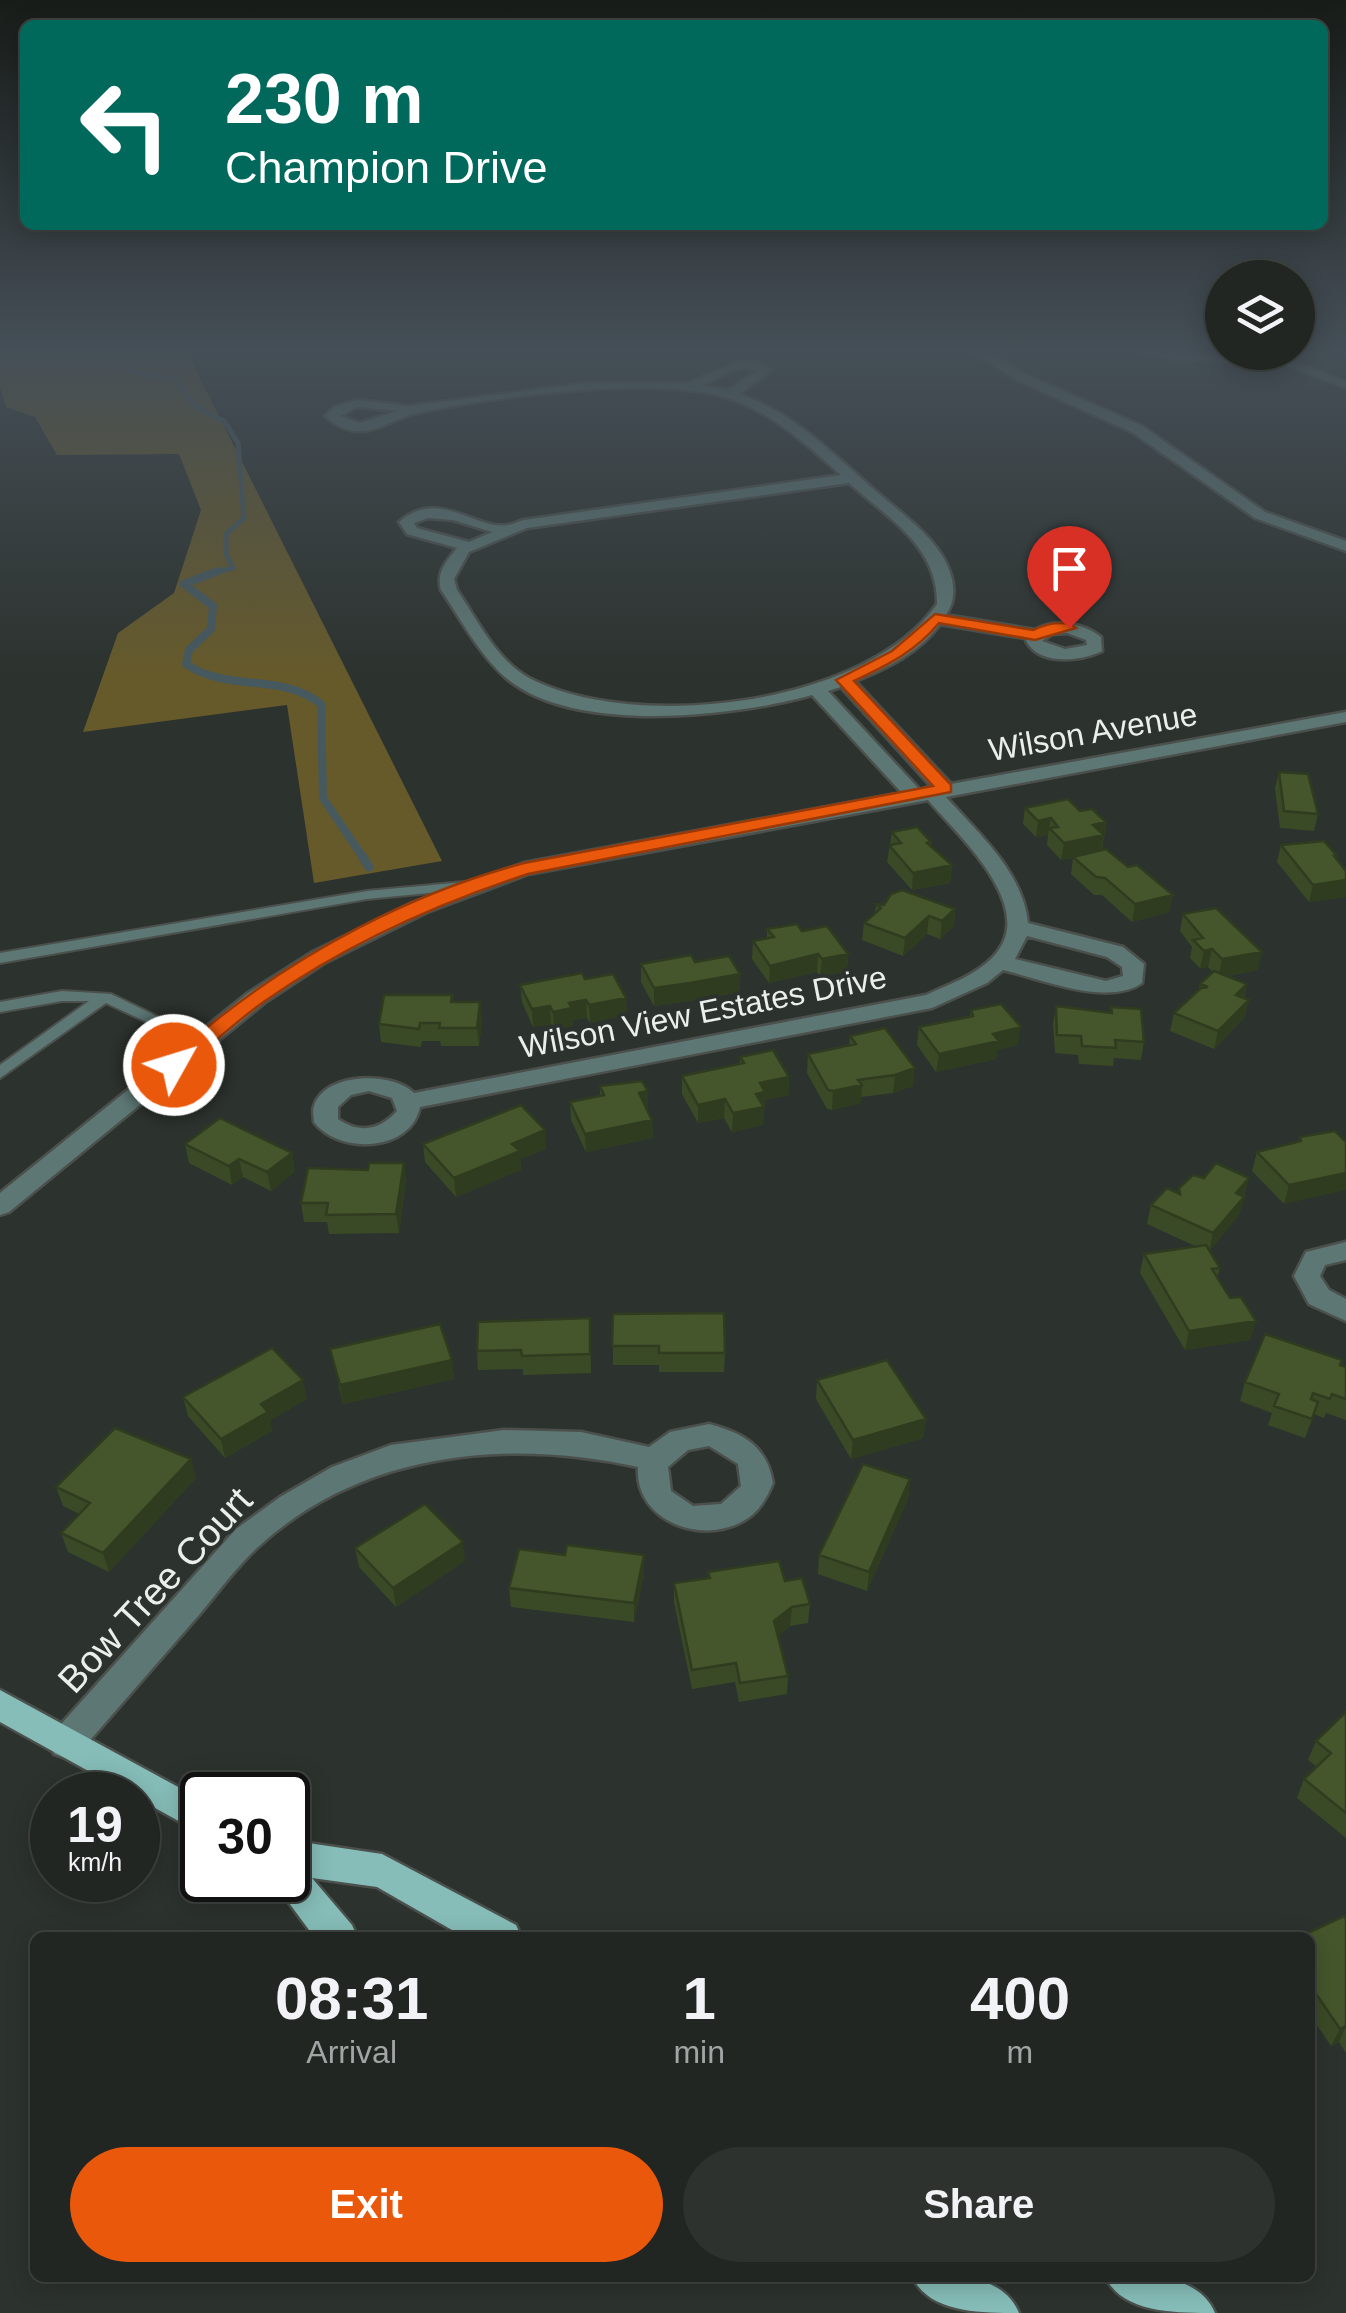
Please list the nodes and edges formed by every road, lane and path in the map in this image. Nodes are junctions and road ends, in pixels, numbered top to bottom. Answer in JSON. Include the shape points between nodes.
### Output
{"nodes":[{"id":1,"x":829,"y":460,"type":"edge"},
{"id":2,"x":1183,"y":460,"type":"edge"},
{"id":3,"x":851,"y":478,"type":"junction"},
{"id":4,"x":502,"y":530,"type":"junction"},
{"id":5,"x":468,"y":546,"type":"junction"},
{"id":6,"x":1346,"y":546,"type":"edge"},
{"id":7,"x":935,"y":618,"type":"junction"},
{"id":8,"x":1035,"y":635,"type":"dead end"},
{"id":9,"x":844,"y":680,"type":"junction"},
{"id":10,"x":816,"y":689,"type":"junction"},
{"id":11,"x":1346,"y":718,"type":"edge"},
{"id":12,"x":930,"y":792,"type":"junction"},
{"id":13,"x":475,"y":885,"type":"junction"},
{"id":14,"x":1019,"y":927,"type":"junction"},
{"id":15,"x":0,"y":958,"type":"edge"},
{"id":16,"x":999,"y":962,"type":"junction"},
{"id":17,"x":105,"y":997,"type":"junction"},
{"id":18,"x":0,"y":1007,"type":"edge"},
{"id":19,"x":202,"y":1042,"type":"junction"},
{"id":20,"x":0,"y":1073,"type":"edge"},
{"id":21,"x":408,"y":1102,"type":"dead end"},
{"id":22,"x":0,"y":1206,"type":"edge"},
{"id":23,"x":1346,"y":1251,"type":"edge"},
{"id":24,"x":1346,"y":1312,"type":"edge"},
{"id":25,"x":654,"y":1460,"type":"dead end"},
{"id":26,"x":0,"y":1704,"type":"edge"},
{"id":27,"x":66,"y":1743,"type":"junction"},
{"id":28,"x":180,"y":1806,"type":"edge"},
{"id":29,"x":310,"y":1861,"type":"edge"},
{"id":30,"x":309,"y":1902,"type":"edge"},
{"id":31,"x":334,"y":1932,"type":"edge"},
{"id":32,"x":492,"y":1932,"type":"edge"},
{"id":33,"x":941,"y":2282,"type":"edge"},
{"id":34,"x":1134,"y":2282,"type":"edge"},
{"id":35,"x":997,"y":2313,"type":"edge"},
{"id":36,"x":1192,"y":2313,"type":"edge"}],
"edges":[{"from":1,"to":3,"type":"street"},
{"from":2,"to":6,"type":"street","via":[[1260,515]]},
{"from":3,"to":4,"type":"street"},
{"from":3,"to":7,"type":"street","via":[[922,539],[941,566],[945,604]]},
{"from":4,"to":5,"type":"street"},
{"from":4,"to":5,"type":"street","via":[[443,514],[406,522],[412,531]]},
{"from":5,"to":10,"type":"street","via":[[450,567],[449,590],[505,667],[542,690],[603,707],[675,712]]},
{"from":7,"to":8,"type":"street"},
{"from":7,"to":9,"type":"street","via":[[906,648]]},
{"from":9,"to":10,"type":"street"},
{"from":9,"to":12,"type":"street"},
{"from":10,"to":12,"type":"street"},
{"from":11,"to":12,"type":"street","name":"Wilson Avenue"},
{"from":12,"to":13,"type":"street","name":"Wilson Avenue","via":[[524,869]]},
{"from":12,"to":14,"type":"street","via":[[1007,880],[1019,903]]},
{"from":13,"to":15,"type":"lane","via":[[367,894]]},
{"from":13,"to":19,"type":"street","name":"Wilson Avenue","via":[[326,954]]},
{"from":14,"to":16,"type":"street","name":"Wilson View Estates Drive"},
{"from":14,"to":16,"type":"street","via":[[1115,952],[1132,964],[1134,978],[1106,988]]},
{"from":16,"to":21,"type":"street","name":"Wilson View Estates Drive","via":[[968,987],[932,1001]]},
{"from":17,"to":18,"type":"lane","via":[[62,996]]},
{"from":17,"to":19,"type":"lane"},
{"from":17,"to":20,"type":"lane"},
{"from":19,"to":22,"type":"street","name":"Wilson Avenue"},
{"from":23,"to":24,"type":"street","via":[[1315,1258],[1307,1276],[1319,1297]]},
{"from":25,"to":27,"type":"street","name":"Bow Tree Court","via":[[581,1443],[504,1440],[391,1456],[343,1474],[247,1538]]},
{"from":26,"to":27,"type":"main road"},
{"from":27,"to":28,"type":"main road"},
{"from":29,"to":32,"type":"main road","via":[[382,1872]]},
{"from":30,"to":31,"type":"main road"},
{"from":33,"to":35,"type":"main road"},
{"from":34,"to":36,"type":"main road"}]}
